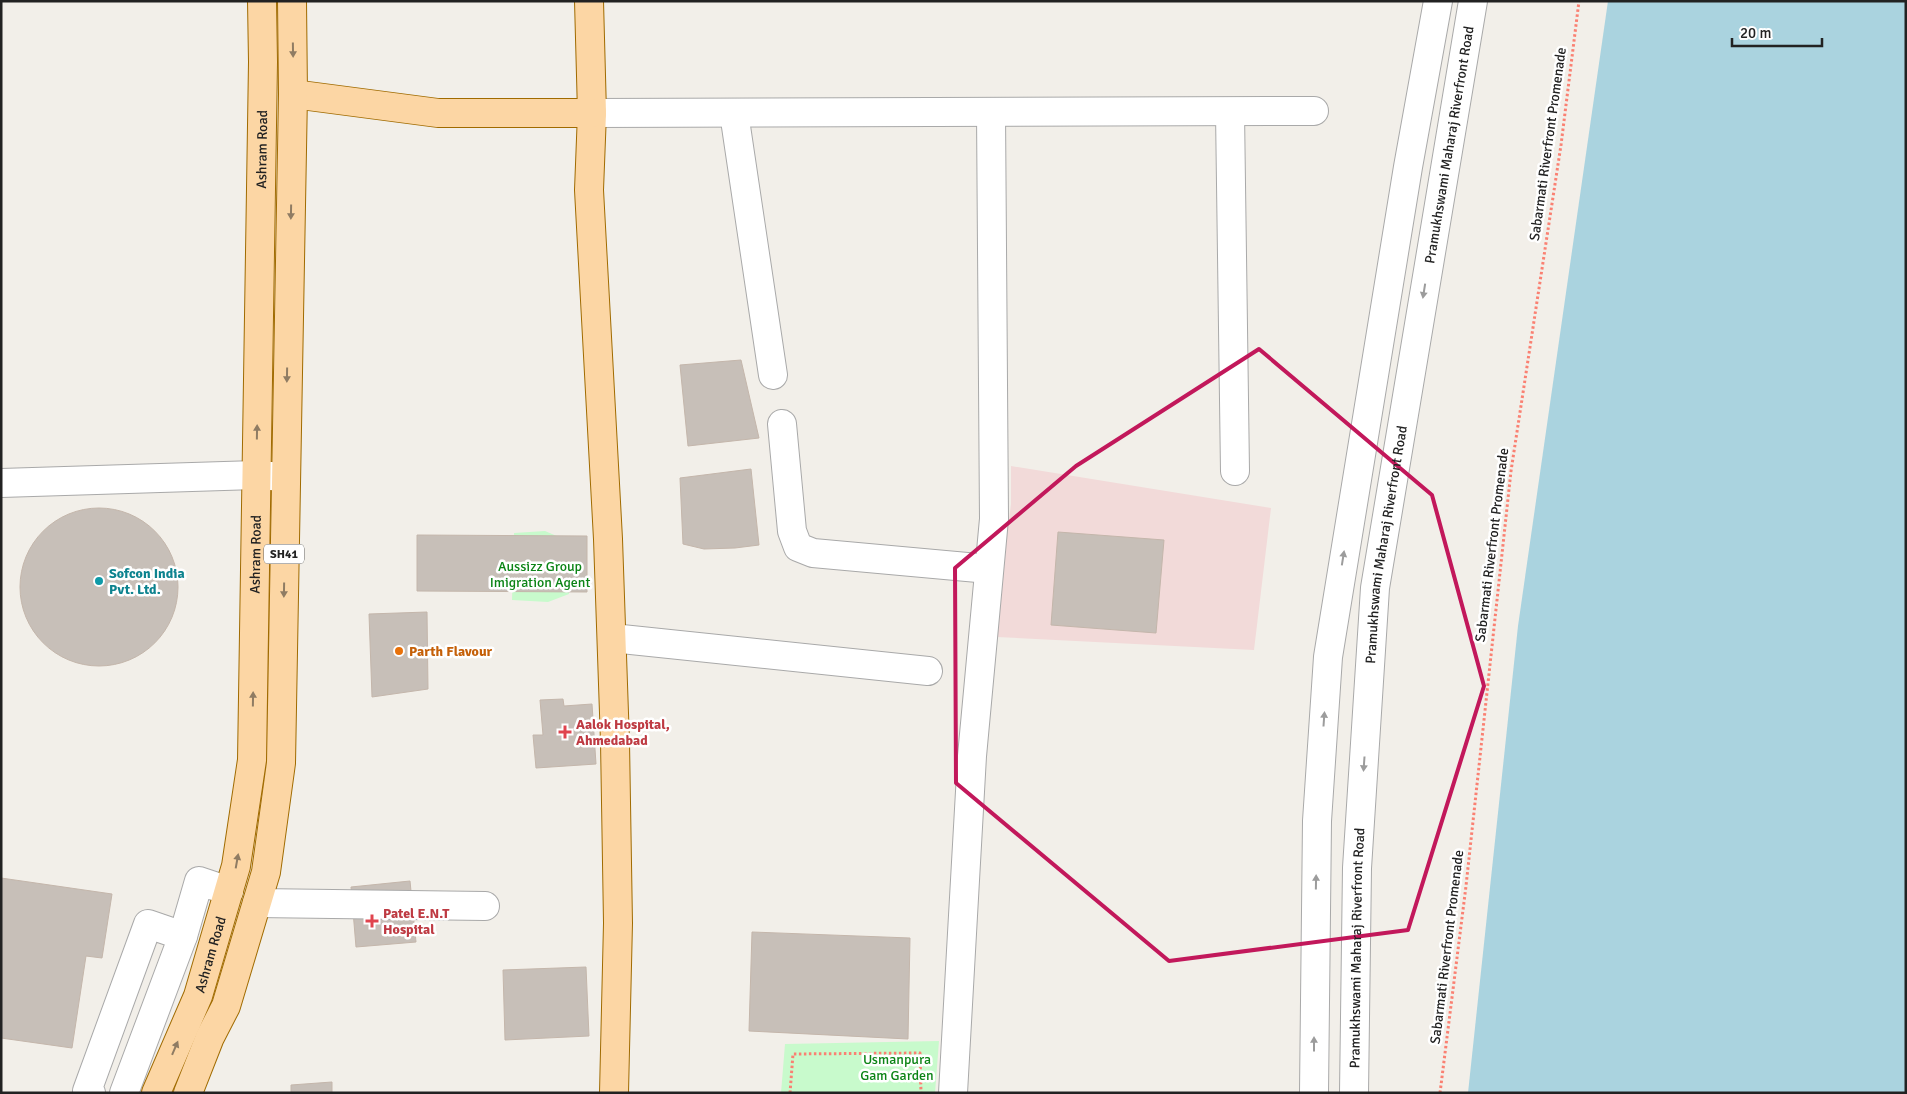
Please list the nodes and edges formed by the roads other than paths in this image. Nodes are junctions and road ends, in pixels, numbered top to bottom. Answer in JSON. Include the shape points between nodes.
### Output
{"nodes":[{"id":1,"x":262,"y":1,"type":"edge"},
{"id":2,"x":292,"y":1,"type":"edge"},
{"id":3,"x":589,"y":1,"type":"edge"},
{"id":4,"x":1438,"y":1,"type":"edge"},
{"id":5,"x":1473,"y":1,"type":"edge"},
{"id":6,"x":293,"y":94,"type":"junction"},
{"id":7,"x":1314,"y":111,"type":"dead end"},
{"id":8,"x":991,"y":112,"type":"junction"},
{"id":9,"x":1230,"y":112,"type":"junction"},
{"id":10,"x":592,"y":113,"type":"junction"},
{"id":11,"x":734,"y":113,"type":"junction"},
{"id":12,"x":773,"y":375,"type":"dead end"},
{"id":13,"x":782,"y":424,"type":"dead end"},
{"id":14,"x":1235,"y":471,"type":"dead end"},
{"id":15,"x":256,"y":475,"type":"junction"},
{"id":16,"x":285,"y":477,"type":"junction"},
{"id":17,"x":1,"y":483,"type":"edge"},
{"id":18,"x":989,"y":569,"type":"junction"},
{"id":19,"x":612,"y":638,"type":"junction"},
{"id":20,"x":928,"y":671,"type":"dead end"},
{"id":21,"x":229,"y":891,"type":"junction"},
{"id":22,"x":256,"y":903,"type":"junction"},
{"id":23,"x":485,"y":906,"type":"dead end"},
{"id":24,"x":183,"y":936,"type":"junction"},
{"id":25,"x":210,"y":1037,"type":"junction"},
{"id":26,"x":91,"y":1093,"type":"edge"},
{"id":27,"x":124,"y":1093,"type":"edge"},
{"id":28,"x":156,"y":1093,"type":"edge"},
{"id":29,"x":188,"y":1093,"type":"edge"},
{"id":30,"x":208,"y":1093,"type":"edge"},
{"id":31,"x":614,"y":1093,"type":"edge"},
{"id":32,"x":952,"y":1093,"type":"edge"},
{"id":33,"x":1314,"y":1093,"type":"edge"},
{"id":34,"x":1354,"y":1093,"type":"edge"}],
"edges":[{"from":15,"to":1,"type":"main road","name":"Ashram Road","one_way":true,"via":[[264,62]]},
{"from":2,"to":6,"type":"main road","number":"SH41","one_way":true},
{"from":3,"to":10,"type":"main road"},
{"from":33,"to":4,"type":"street","one_way":true,"via":[[1317,821],[1328,657],[1404,187]]},
{"from":5,"to":34,"type":"street","name":"Pramukhswami Maharaj Riverfront Road","one_way":true,"via":[[1375,588],[1357,868]]},
{"from":6,"to":10,"type":"main road","via":[[438,112]]},
{"from":6,"to":16,"type":"main road","number":"SH41","one_way":true},
{"from":7,"to":9,"type":"street"},
{"from":8,"to":9,"type":"street"},
{"from":8,"to":11,"type":"street"},
{"from":8,"to":18,"type":"street","via":[[994,519]]},
{"from":9,"to":14,"type":"street"},
{"from":10,"to":11,"type":"street"},
{"from":10,"to":19,"type":"main road","via":[[589,190]]},
{"from":11,"to":12,"type":"street"},
{"from":13,"to":18,"type":"street","via":[[792,530],[798,547],[812,553]]},
{"from":15,"to":16,"type":"street"},
{"from":15,"to":17,"type":"street"},
{"from":21,"to":15,"type":"main road","name":"Ashram Road","one_way":true,"via":[[236,866],[252,760]]},
{"from":16,"to":22,"type":"main road","number":"SH41","one_way":true,"via":[[281,762],[266,872]]},
{"from":18,"to":32,"type":"street","via":[[972,756]]},
{"from":19,"to":20,"type":"street"},
{"from":19,"to":31,"type":"main road","via":[[618,923]]},
{"from":21,"to":24,"type":"street","via":[[199,881]]},
{"from":28,"to":21,"type":"main road","name":"Ashram Road","one_way":true,"via":[[198,996]]},
{"from":22,"to":23,"type":"street"},
{"from":22,"to":25,"type":"main road","number":"SH41","via":[[226,1006]]},
{"from":24,"to":26,"type":"street","via":[[148,924],[87,1091]]},
{"from":24,"to":27,"type":"street"},
{"from":25,"to":29,"type":"main road","number":"SH41"},
{"from":25,"to":30,"type":"main road"}]}
